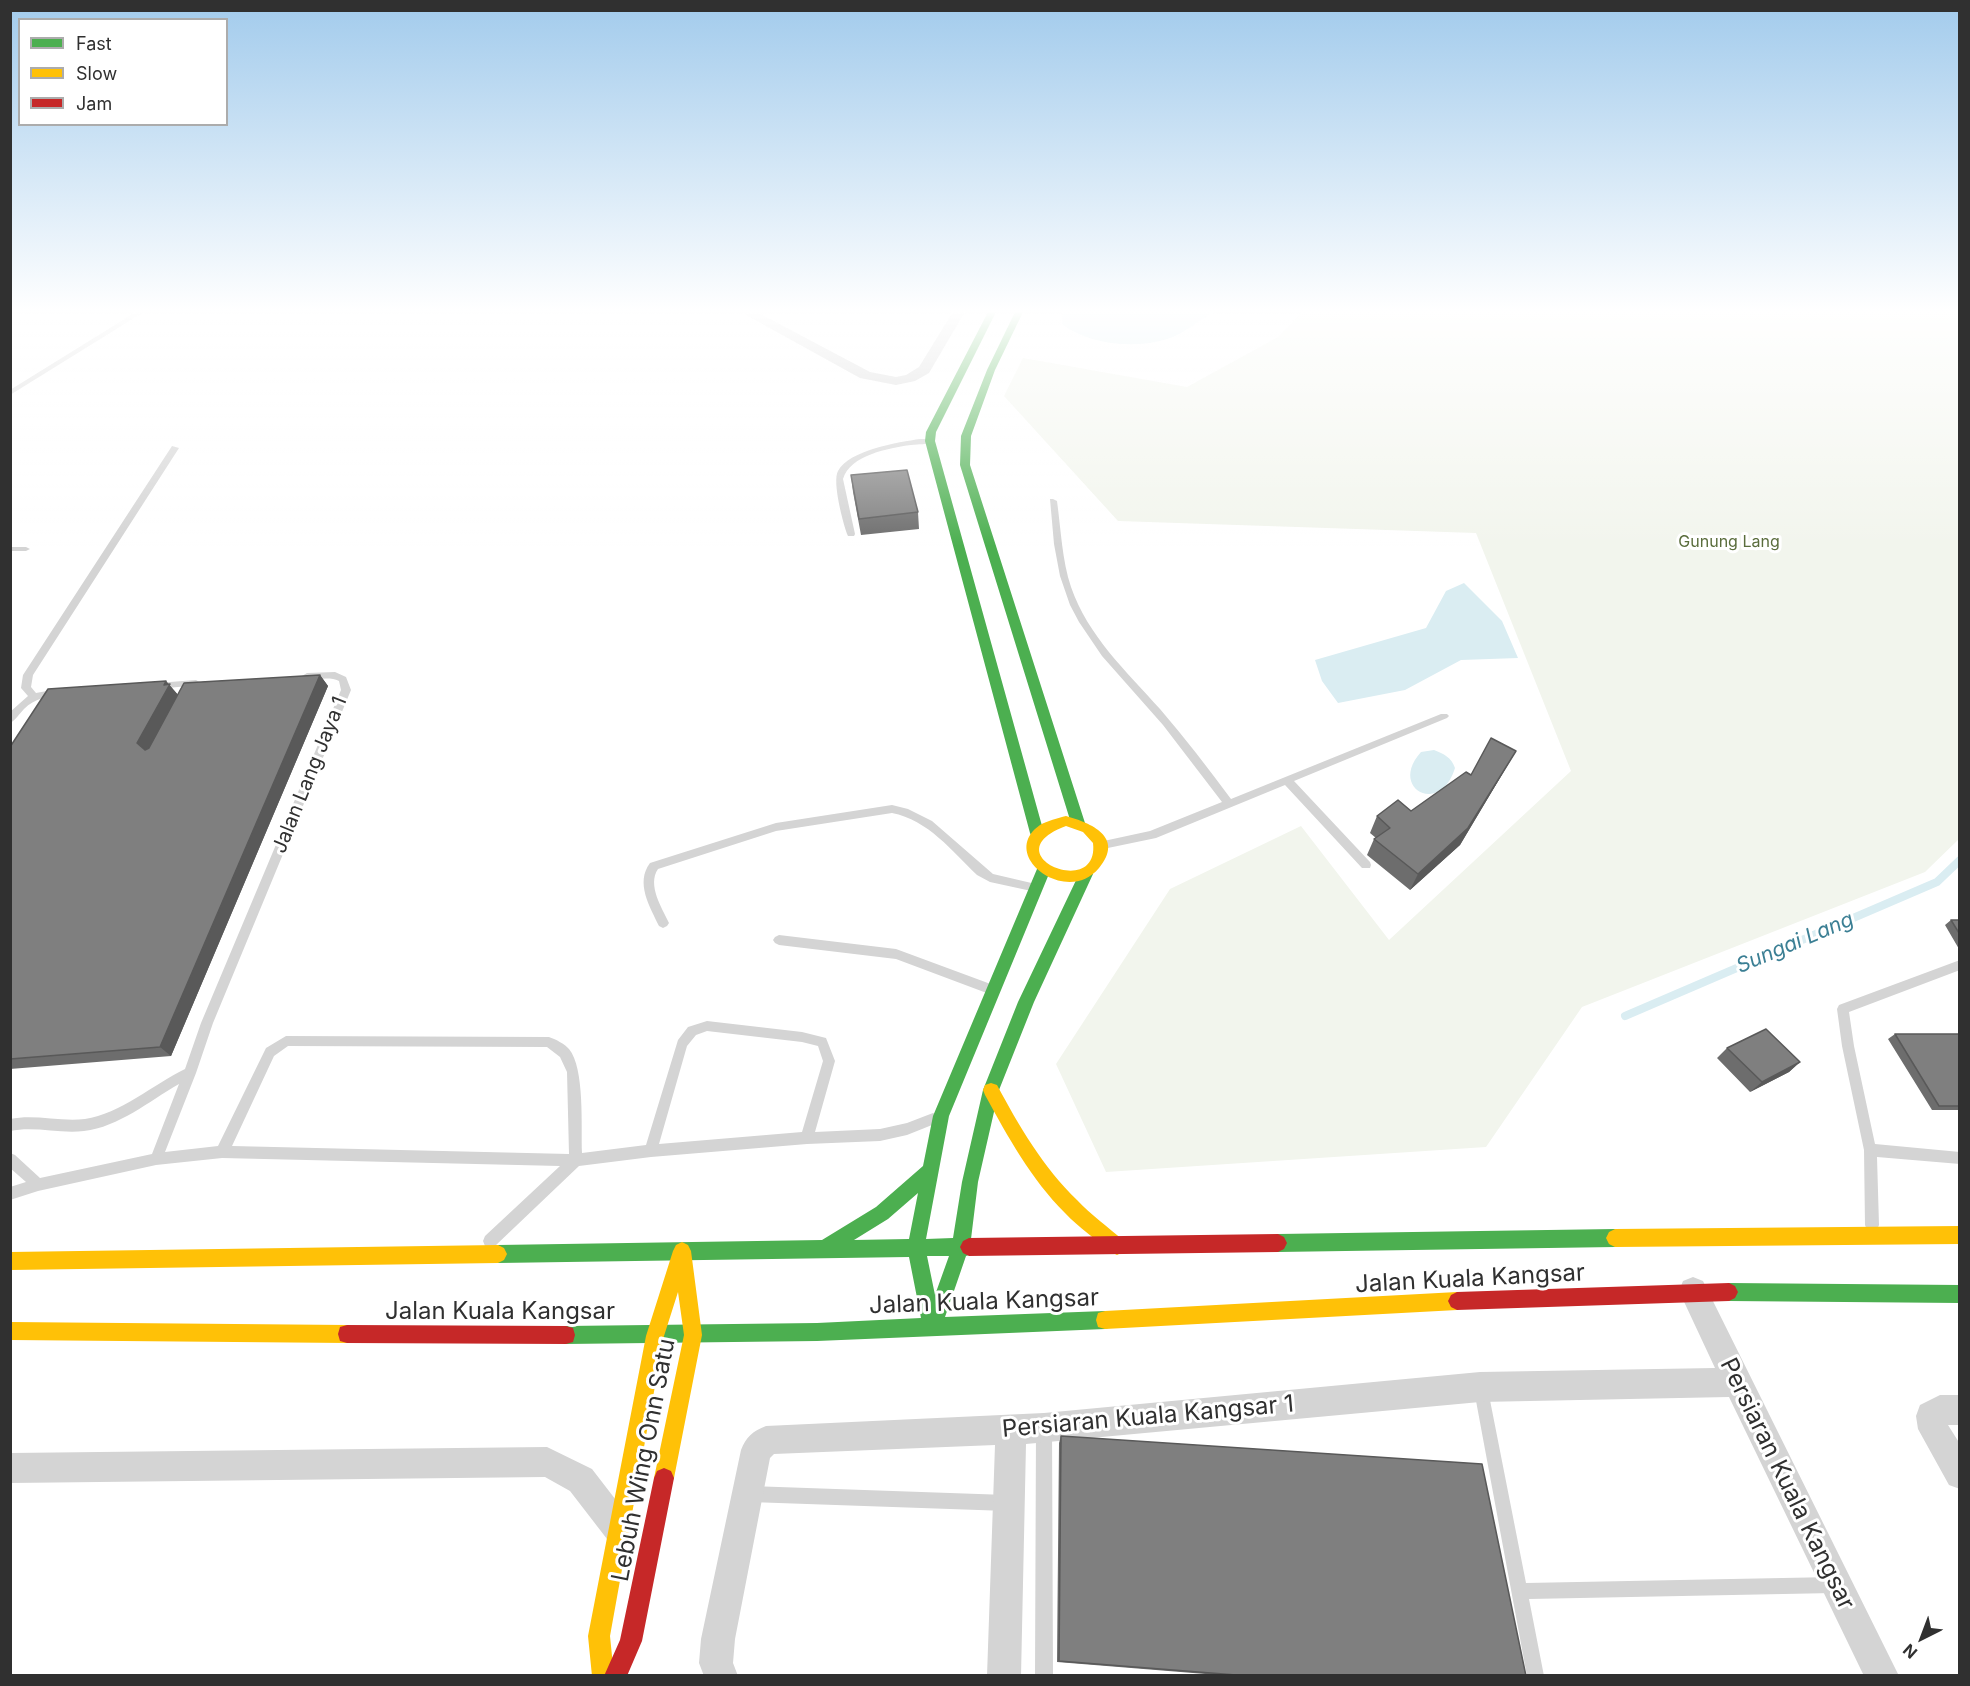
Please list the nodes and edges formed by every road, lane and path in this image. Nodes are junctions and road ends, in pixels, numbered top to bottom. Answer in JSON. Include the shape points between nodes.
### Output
{"nodes":[{"id":1,"x":954,"y":389,"type":"edge"},
{"id":2,"x":984,"y":389,"type":"edge"},
{"id":3,"x":930,"y":441,"type":"junction"},
{"id":4,"x":175,"y":448,"type":"dead end"},
{"id":5,"x":1053,"y":501,"type":"dead end"},
{"id":6,"x":851,"y":534,"type":"dead end"},
{"id":7,"x":10,"y":549,"type":"edge"},
{"id":8,"x":26,"y":549,"type":"dead end"},
{"id":9,"x":293,"y":677,"type":"edge"},
{"id":10,"x":146,"y":687,"type":"edge"},
{"id":11,"x":194,"y":687,"type":"edge"},
{"id":12,"x":65,"y":692,"type":"edge"},
{"id":13,"x":33,"y":696,"type":"junction"},
{"id":14,"x":1444,"y":716,"type":"dead end"},
{"id":15,"x":10,"y":720,"type":"edge"},
{"id":16,"x":1286,"y":779,"type":"junction"},
{"id":17,"x":1228,"y":802,"type":"junction"},
{"id":18,"x":1078,"y":823,"type":"junction"},
{"id":19,"x":1037,"y":833,"type":"junction"},
{"id":20,"x":1102,"y":845,"type":"junction"},
{"id":21,"x":1366,"y":865,"type":"dead end"},
{"id":22,"x":1044,"y":869,"type":"junction"},
{"id":23,"x":1086,"y":874,"type":"junction"},
{"id":24,"x":1036,"y":888,"type":"junction"},
{"id":25,"x":663,"y":923,"type":"dead end"},
{"id":26,"x":779,"y":940,"type":"dead end"},
{"id":27,"x":1959,"y":965,"type":"edge"},
{"id":28,"x":992,"y":990,"type":"junction"},
{"id":29,"x":190,"y":1073,"type":"junction"},
{"id":30,"x":991,"y":1090,"type":"junction"},
{"id":31,"x":941,"y":1116,"type":"junction"},
{"id":32,"x":10,"y":1125,"type":"edge"},
{"id":33,"x":807,"y":1138,"type":"junction"},
{"id":34,"x":1870,"y":1150,"type":"junction"},
{"id":35,"x":651,"y":1151,"type":"junction"},
{"id":36,"x":222,"y":1152,"type":"junction"},
{"id":37,"x":1959,"y":1158,"type":"edge"},
{"id":38,"x":10,"y":1159,"type":"edge"},
{"id":39,"x":156,"y":1159,"type":"junction"},
{"id":40,"x":576,"y":1160,"type":"junction"},
{"id":41,"x":930,"y":1171,"type":"junction"},
{"id":42,"x":38,"y":1185,"type":"junction"},
{"id":43,"x":10,"y":1194,"type":"edge"},
{"id":44,"x":1872,"y":1234,"type":"junction"},
{"id":45,"x":1959,"y":1235,"type":"edge"},
{"id":46,"x":961,"y":1246,"type":"junction"},
{"id":47,"x":1117,"y":1246,"type":"junction"},
{"id":48,"x":916,"y":1247,"type":"junction"},
{"id":49,"x":824,"y":1248,"type":"junction"},
{"id":50,"x":682,"y":1251,"type":"junction"},
{"id":51,"x":475,"y":1255,"type":"junction"},
{"id":52,"x":10,"y":1261,"type":"edge"},
{"id":53,"x":1693,"y":1291,"type":"junction"},
{"id":54,"x":1959,"y":1294,"type":"edge"},
{"id":55,"x":932,"y":1328,"type":"junction"},
{"id":56,"x":10,"y":1331,"type":"edge"},
{"id":57,"x":693,"y":1335,"type":"junction"},
{"id":58,"x":655,"y":1336,"type":"junction"},
{"id":59,"x":1736,"y":1382,"type":"junction"},
{"id":60,"x":1480,"y":1387,"type":"junction"},
{"id":61,"x":1959,"y":1410,"type":"edge"},
{"id":62,"x":1044,"y":1428,"type":"junction"},
{"id":63,"x":1011,"y":1430,"type":"junction"},
{"id":64,"x":10,"y":1468,"type":"edge"},
{"id":65,"x":1959,"y":1474,"type":"edge"},
{"id":66,"x":747,"y":1494,"type":"junction"},
{"id":67,"x":1009,"y":1503,"type":"junction"},
{"id":68,"x":619,"y":1528,"type":"junction"},
{"id":69,"x":1837,"y":1585,"type":"junction"},
{"id":70,"x":1519,"y":1591,"type":"junction"},
{"id":71,"x":603,"y":1676,"type":"edge"},
{"id":72,"x":615,"y":1676,"type":"edge"},
{"id":73,"x":721,"y":1676,"type":"edge"},
{"id":74,"x":1004,"y":1676,"type":"edge"},
{"id":75,"x":1044,"y":1676,"type":"edge"},
{"id":76,"x":1536,"y":1676,"type":"edge"},
{"id":77,"x":1882,"y":1676,"type":"edge"}],
"edges":[{"from":1,"to":3,"type":"main road"},
{"from":2,"to":18,"type":"main road","via":[[966,436],[965,465]]},
{"from":3,"to":6,"type":"lane","via":[[901,444],[842,468],[839,479]]},
{"from":3,"to":19,"type":"main road"},
{"from":4,"to":13,"type":"lane","via":[[28,675],[27,688]]},
{"from":5,"to":17,"type":"lane","via":[[1060,560],[1076,609],[1101,648]]},
{"from":7,"to":8,"type":"lane"},
{"from":9,"to":29,"type":"lane","name":"Jalan Lang Jaya 1","via":[[335,675],[343,679],[346,690],[207,1023]]},
{"from":10,"to":11,"type":"lane"},
{"from":12,"to":13,"type":"lane"},
{"from":13,"to":15,"type":"lane"},
{"from":14,"to":16,"type":"lane"},
{"from":16,"to":17,"type":"lane"},
{"from":16,"to":21,"type":"lane"},
{"from":17,"to":20,"type":"lane","via":[[1152,835]]},
{"from":18,"to":19,"type":"main road","via":[[1055,823]]},
{"from":18,"to":20,"type":"main road","via":[[1094,832]]},
{"from":19,"to":22,"type":"main road","via":[[1033,855]]},
{"from":20,"to":23,"type":"main road","via":[[1100,862]]},
{"from":22,"to":23,"type":"main road","via":[[1064,877]]},
{"from":22,"to":24,"type":"main road"},
{"from":23,"to":30,"type":"main road","via":[[1026,1002]]},
{"from":24,"to":25,"type":"lane","via":[[990,878],[919,816],[892,809],[776,827],[654,866],[647,880]]},
{"from":24,"to":28,"type":"main road"},
{"from":26,"to":28,"type":"lane","via":[[896,954]]},
{"from":27,"to":34,"type":"lane","via":[[1843,1009]]},
{"from":28,"to":31,"type":"main road"},
{"from":29,"to":32,"type":"lane","via":[[94,1123]]},
{"from":29,"to":39,"type":"lane","name":"Jalan Lang Jaya 1"},
{"from":30,"to":46,"type":"main road","via":[[970,1182]]},
{"from":30,"to":47,"type":"main road","via":[[1013,1134],[1037,1169],[1072,1208]]},
{"from":31,"to":33,"type":"lane","via":[[907,1130],[880,1135]]},
{"from":31,"to":41,"type":"main road"},
{"from":33,"to":35,"type":"lane"},
{"from":33,"to":35,"type":"lane","via":[[830,1061],[822,1042],[707,1026],[693,1031],[682,1044]]},
{"from":34,"to":37,"type":"lane"},
{"from":34,"to":44,"type":"lane"},
{"from":35,"to":40,"type":"lane"},
{"from":36,"to":39,"type":"lane"},
{"from":36,"to":40,"type":"lane"},
{"from":36,"to":40,"type":"lane","via":[[270,1052],[286,1041],[542,1041],[565,1053],[573,1072]]},
{"from":38,"to":42,"type":"lane"},
{"from":39,"to":42,"type":"lane"},
{"from":40,"to":51,"type":"lane"},
{"from":41,"to":48,"type":"main road"},
{"from":41,"to":49,"type":"main road","via":[[879,1218]]},
{"from":42,"to":43,"type":"lane"},
{"from":44,"to":45,"type":"main road","name":"Jalan Kuala Kangsar"},
{"from":44,"to":47,"type":"main road","name":"Jalan Kuala Kangsar"},
{"from":46,"to":47,"type":"main road","name":"Jalan Kuala Kangsar"},
{"from":46,"to":48,"type":"main road","name":"Jalan Kuala Kangsar"},
{"from":46,"to":55,"type":"main road"},
{"from":48,"to":49,"type":"main road","name":"Jalan Kuala Kangsar"},
{"from":48,"to":55,"type":"main road"},
{"from":49,"to":50,"type":"main road","name":"Jalan Kuala Kangsar"},
{"from":50,"to":51,"type":"main road","name":"Jalan Kuala Kangsar"},
{"from":50,"to":57,"type":"main road","name":"Lebuh Wing Onn Satu"},
{"from":50,"to":58,"type":"main road","name":"Lebuh Wing Onn Satu"},
{"from":51,"to":52,"type":"main road","name":"Jalan Kuala Kangsar"},
{"from":53,"to":54,"type":"main road","name":"Jalan Kuala Kangsar"},
{"from":53,"to":55,"type":"main road","name":"Jalan Kuala Kangsar"},
{"from":53,"to":59,"type":"street","name":"Persiaran Kuala Kangsar"},
{"from":55,"to":57,"type":"main road","name":"Jalan Kuala Kangsar"},
{"from":56,"to":58,"type":"main road","name":"Jalan Kuala Kangsar"},
{"from":57,"to":58,"type":"main road","name":"Jalan Kuala Kangsar"},
{"from":57,"to":72,"type":"main road","name":"Lebuh Wing Onn Satu","via":[[632,1641]]},
{"from":58,"to":68,"type":"main road","name":"Lebuh Wing Onn Satu"},
{"from":59,"to":60,"type":"street","name":"Persiaran Kuala Kangsar 1"},
{"from":59,"to":69,"type":"street","name":"Persiaran Kuala Kangsar"},
{"from":60,"to":62,"type":"street","name":"Persiaran Kuala Kangsar 1"},
{"from":60,"to":70,"type":"lane"},
{"from":61,"to":65,"type":"street","via":[[1940,1410],[1930,1416],[1933,1429]]},
{"from":62,"to":63,"type":"street","name":"Persiaran Kuala Kangsar 1"},
{"from":62,"to":75,"type":"lane"},
{"from":63,"to":66,"type":"street","name":"Persiaran Kuala Kangsar 1","via":[[774,1438],[756,1450]]},
{"from":63,"to":67,"type":"street"},
{"from":64,"to":68,"type":"street","via":[[547,1461],[581,1480]]},
{"from":66,"to":67,"type":"lane"},
{"from":66,"to":73,"type":"street","name":"Persiaran Kuala Kangsar 1","via":[[718,1639],[716,1663]]},
{"from":67,"to":74,"type":"street"},
{"from":68,"to":71,"type":"main road","name":"Lebuh Wing Onn Satu","via":[[599,1636]]},
{"from":69,"to":70,"type":"lane"},
{"from":69,"to":77,"type":"street","name":"Persiaran Kuala Kangsar"},
{"from":70,"to":76,"type":"lane"}]}
